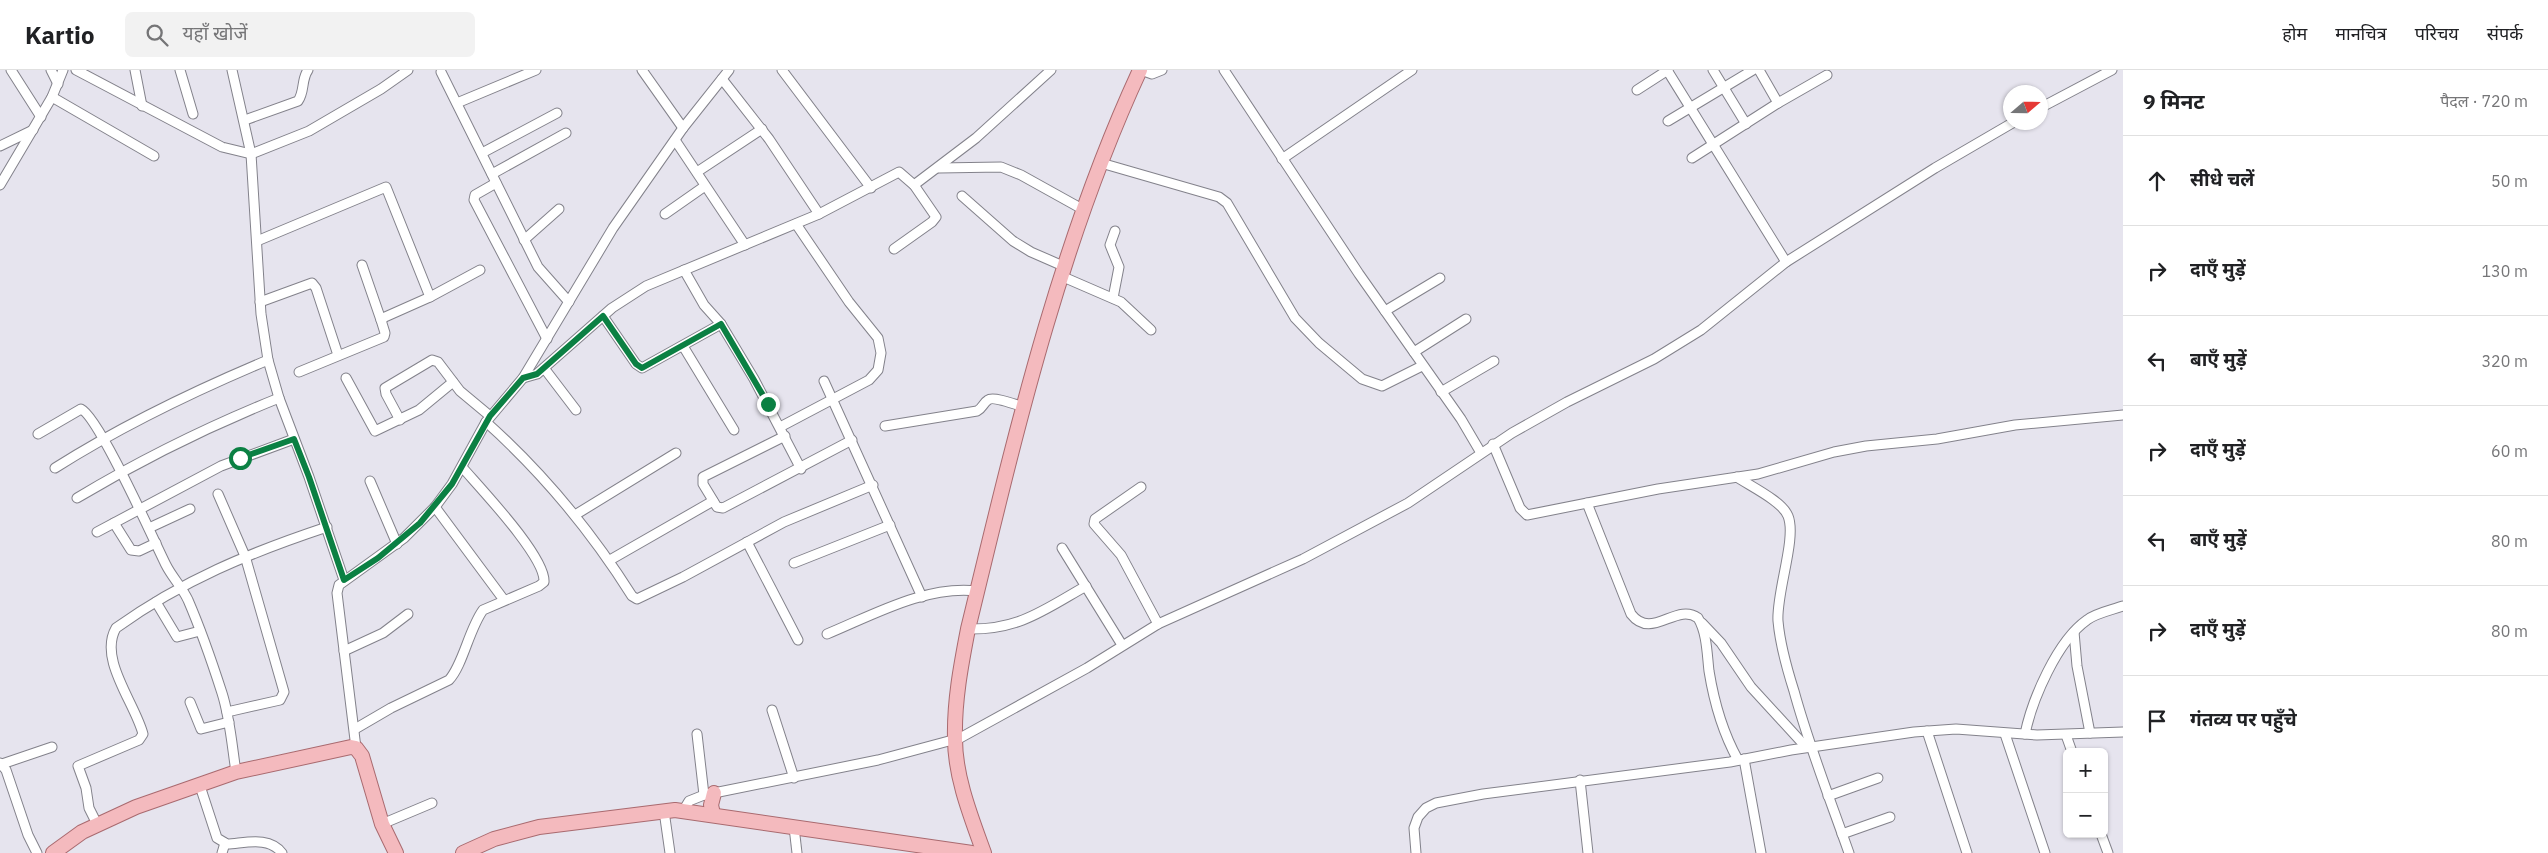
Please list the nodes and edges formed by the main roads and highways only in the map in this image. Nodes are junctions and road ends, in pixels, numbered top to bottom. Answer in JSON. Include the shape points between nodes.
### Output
{"nodes":[{"id":1,"x":1141,"y":70,"type":"edge"},
{"id":2,"x":957,"y":739,"type":"junction"},
{"id":3,"x":709,"y":794,"type":"road end"},
{"id":4,"x":714,"y":814,"type":"junction"},
{"id":5,"x":929,"y":849,"type":"edge"},
{"id":6,"x":53,"y":853,"type":"edge"},
{"id":7,"x":396,"y":853,"type":"edge"},
{"id":8,"x":463,"y":853,"type":"edge"},
{"id":9,"x":972,"y":853,"type":"edge"},
{"id":10,"x":984,"y":853,"type":"edge"},
{"id":11,"x":990,"y":853,"type":"edge"}],
"edges":[{"from":1,"to":2,"type":"main road","via":[[1116,123],[1062,271],[1024,407],[968,629],[962,660]]},
{"from":2,"to":10,"type":"main road","via":[[966,801]]},
{"from":2,"to":11,"type":"main road","via":[[972,802]]},
{"from":3,"to":4,"type":"main road"},
{"from":4,"to":5,"type":"main road"},
{"from":4,"to":8,"type":"main road","via":[[664,811],[539,827],[494,839]]},
{"from":5,"to":9,"type":"main road"},
{"from":6,"to":7,"type":"main road","via":[[97,824],[236,772],[315,753],[356,748],[365,764],[382,824]]}]}
